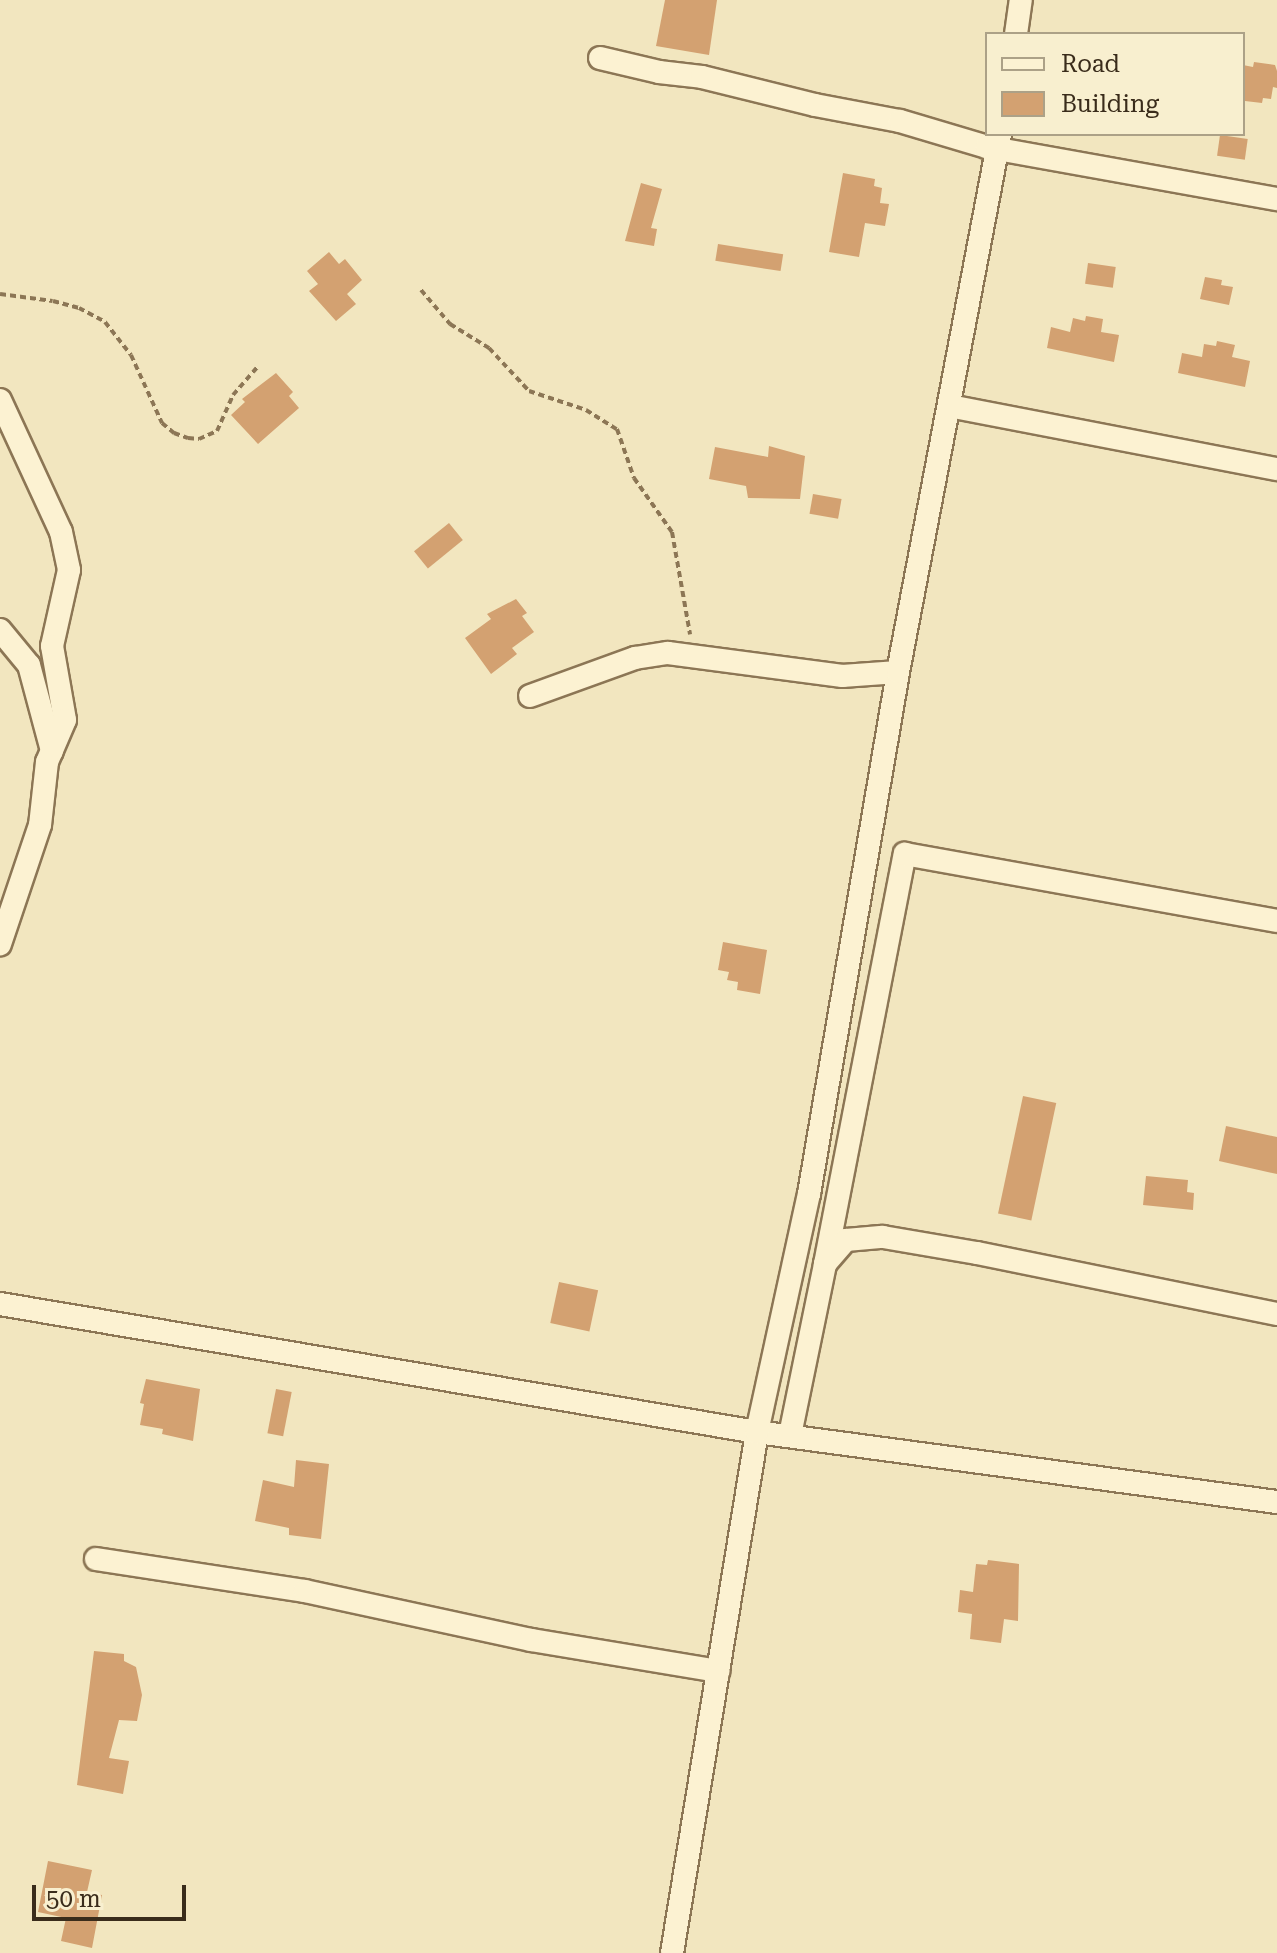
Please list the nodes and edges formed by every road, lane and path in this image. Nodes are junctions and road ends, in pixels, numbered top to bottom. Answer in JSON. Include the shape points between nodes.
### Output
{"nodes":[{"id":1,"x":1021,"y":0,"type":"edge"},
{"id":2,"x":1016,"y":32,"type":"edge"},
{"id":3,"x":600,"y":58,"type":"dead end"},
{"id":4,"x":999,"y":141,"type":"edge"},
{"id":5,"x":1277,"y":199,"type":"edge"},
{"id":6,"x":421,"y":290,"type":"dead end"},
{"id":7,"x":0,"y":294,"type":"edge"},
{"id":8,"x":258,"y":366,"type":"dead end"},
{"id":9,"x":0,"y":400,"type":"edge"},
{"id":10,"x":949,"y":406,"type":"junction"},
{"id":11,"x":1277,"y":469,"type":"edge"},
{"id":12,"x":0,"y":630,"type":"edge"},
{"id":13,"x":697,"y":655,"type":"junction"},
{"id":14,"x":898,"y":672,"type":"junction"},
{"id":15,"x":530,"y":696,"type":"dead end"},
{"id":16,"x":52,"y":751,"type":"junction"},
{"id":17,"x":1277,"y":921,"type":"edge"},
{"id":18,"x":0,"y":944,"type":"edge"},
{"id":19,"x":825,"y":1264,"type":"junction"},
{"id":20,"x":0,"y":1304,"type":"edge"},
{"id":21,"x":1277,"y":1314,"type":"edge"},
{"id":22,"x":757,"y":1432,"type":"junction"},
{"id":23,"x":790,"y":1435,"type":"junction"},
{"id":24,"x":1277,"y":1502,"type":"edge"},
{"id":25,"x":96,"y":1559,"type":"dead end"},
{"id":26,"x":718,"y":1671,"type":"junction"},
{"id":27,"x":672,"y":1953,"type":"edge"}],
"edges":[{"from":1,"to":2,"type":"street"},
{"from":3,"to":4,"type":"street"},
{"from":4,"to":5,"type":"street"},
{"from":4,"to":10,"type":"street"},
{"from":6,"to":13,"type":"path","via":[[450,324],[489,348],[529,391],[586,410],[617,429],[634,478],[672,532]]},
{"from":7,"to":8,"type":"path","via":[[53,301],[105,322],[131,355],[162,423],[188,438],[217,431],[233,395]]},
{"from":9,"to":16,"type":"street","via":[[61,532],[68,559],[69,580],[52,646],[65,720]]},
{"from":10,"to":11,"type":"street"},
{"from":10,"to":14,"type":"street"},
{"from":12,"to":16,"type":"street","via":[[29,665]]},
{"from":13,"to":14,"type":"street","via":[[842,676]]},
{"from":13,"to":15,"type":"street","via":[[635,658]]},
{"from":14,"to":22,"type":"street","via":[[809,1194]]},
{"from":16,"to":18,"type":"street","via":[[43,776],[40,825]]},
{"from":17,"to":19,"type":"street","via":[[905,854]]},
{"from":19,"to":21,"type":"street","via":[[846,1240],[883,1237]]},
{"from":19,"to":23,"type":"street"},
{"from":20,"to":22,"type":"street"},
{"from":22,"to":23,"type":"street"},
{"from":22,"to":26,"type":"street"},
{"from":23,"to":24,"type":"street"},
{"from":25,"to":26,"type":"street","via":[[305,1591],[531,1640]]},
{"from":26,"to":27,"type":"street"}]}
